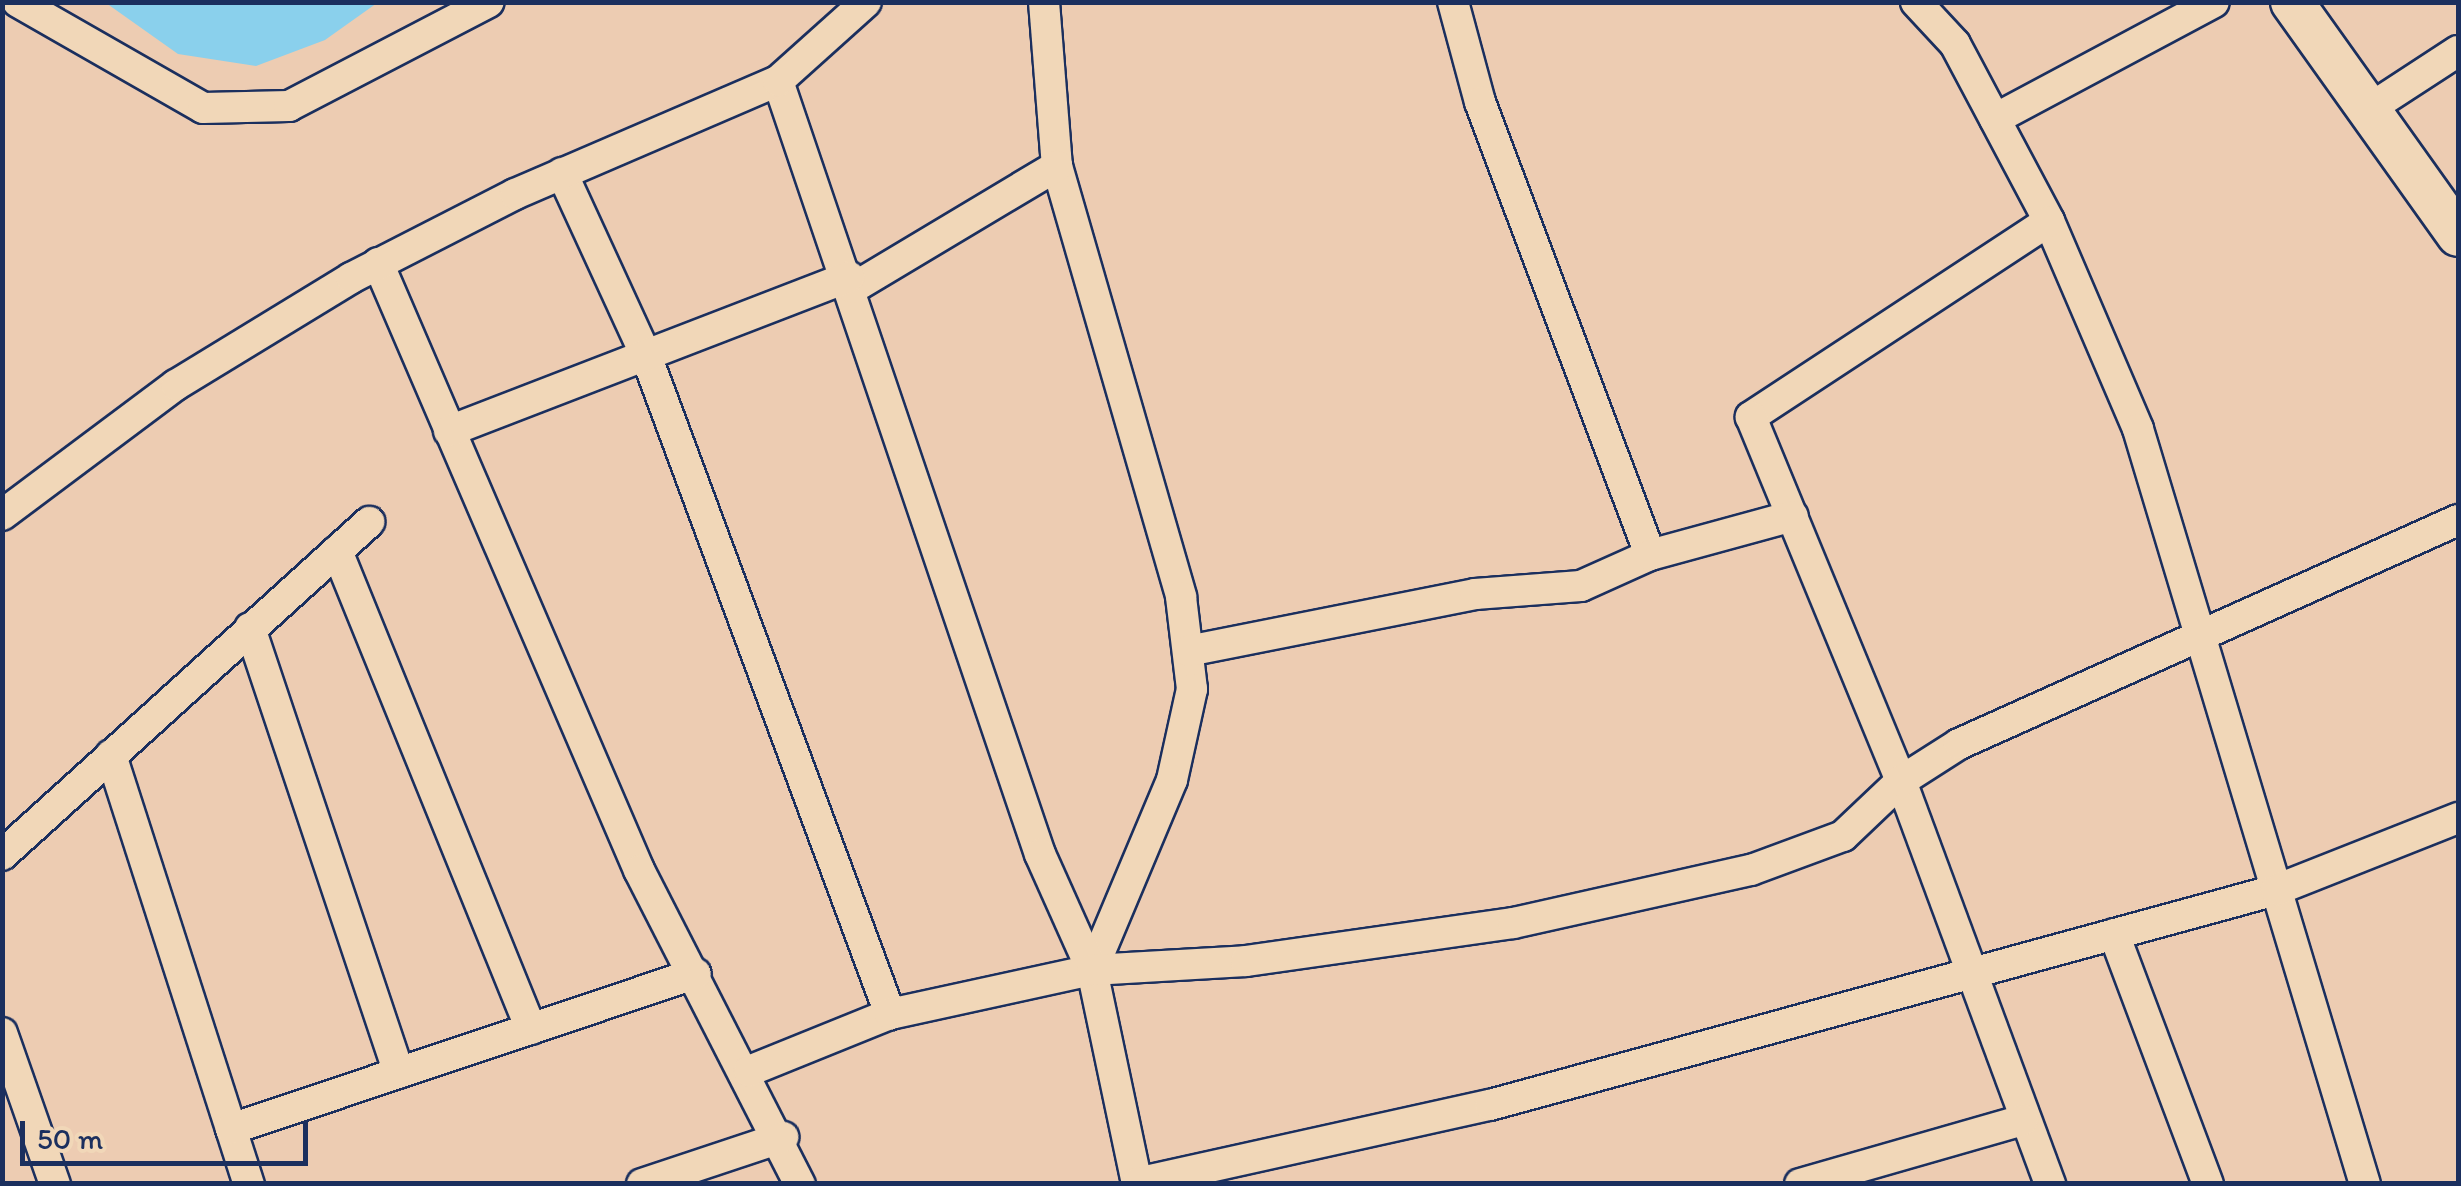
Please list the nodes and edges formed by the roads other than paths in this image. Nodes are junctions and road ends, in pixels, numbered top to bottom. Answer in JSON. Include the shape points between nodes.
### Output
{"nodes":[{"id":1,"x":18,"y":2,"type":"edge"},
{"id":2,"x":490,"y":2,"type":"edge"},
{"id":3,"x":866,"y":2,"type":"edge"},
{"id":4,"x":1044,"y":2,"type":"edge"},
{"id":5,"x":1453,"y":2,"type":"edge"},
{"id":6,"x":1916,"y":2,"type":"edge"},
{"id":7,"x":2214,"y":2,"type":"edge"},
{"id":8,"x":2292,"y":2,"type":"edge"},
{"id":9,"x":2458,"y":50,"type":"edge"},
{"id":10,"x":778,"y":82,"type":"junction"},
{"id":11,"x":2369,"y":109,"type":"junction"},
{"id":12,"x":1995,"y":119,"type":"junction"},
{"id":13,"x":1057,"y":166,"type":"junction"},
{"id":14,"x":562,"y":173,"type":"junction"},
{"id":15,"x":2049,"y":221,"type":"junction"},
{"id":16,"x":2458,"y":235,"type":"edge"},
{"id":17,"x":378,"y":264,"type":"junction"},
{"id":18,"x":851,"y":282,"type":"junction"},
{"id":19,"x":647,"y":358,"type":"junction"},
{"id":20,"x":450,"y":432,"type":"junction"},
{"id":21,"x":2,"y":515,"type":"edge"},
{"id":22,"x":1792,"y":516,"type":"junction"},
{"id":23,"x":2458,"y":520,"type":"edge"},
{"id":24,"x":370,"y":522,"type":"dead end"},
{"id":25,"x":337,"y":551,"type":"junction"},
{"id":26,"x":1650,"y":555,"type":"junction"},
{"id":27,"x":250,"y":628,"type":"junction"},
{"id":28,"x":2198,"y":639,"type":"junction"},
{"id":29,"x":1188,"y":651,"type":"junction"},
{"id":30,"x":111,"y":755,"type":"junction"},
{"id":31,"x":1901,"y":781,"type":"junction"},
{"id":32,"x":2458,"y":818,"type":"edge"},
{"id":33,"x":2,"y":855,"type":"edge"},
{"id":34,"x":2276,"y":890,"type":"junction"},
{"id":35,"x":2114,"y":934,"type":"junction"},
{"id":36,"x":1092,"y":970,"type":"junction"},
{"id":37,"x":696,"y":973,"type":"junction"},
{"id":38,"x":1968,"y":973,"type":"junction"},
{"id":39,"x":890,"y":1014,"type":"junction"},
{"id":40,"x":531,"y":1029,"type":"junction"},
{"id":41,"x":2,"y":1033,"type":"edge"},
{"id":42,"x":748,"y":1071,"type":"junction"},
{"id":43,"x":399,"y":1073,"type":"junction"},
{"id":44,"x":2023,"y":1120,"type":"junction"},
{"id":45,"x":231,"y":1129,"type":"junction"},
{"id":46,"x":783,"y":1137,"type":"junction"},
{"id":47,"x":1137,"y":1183,"type":"edge"},
{"id":48,"x":55,"y":1184,"type":"edge"},
{"id":49,"x":249,"y":1184,"type":"edge"},
{"id":50,"x":642,"y":1184,"type":"edge"},
{"id":51,"x":800,"y":1184,"type":"edge"},
{"id":52,"x":1800,"y":1184,"type":"edge"},
{"id":53,"x":2050,"y":1184,"type":"edge"},
{"id":54,"x":2208,"y":1184,"type":"edge"},
{"id":55,"x":2366,"y":1184,"type":"edge"}],
"edges":[{"from":1,"to":2,"type":"street","via":[[203,108],[290,106]]},
{"from":3,"to":10,"type":"street"},
{"from":4,"to":13,"type":"street"},
{"from":5,"to":26,"type":"street","via":[[1480,102]]},
{"from":6,"to":12,"type":"street","via":[[1954,44]]},
{"from":7,"to":12,"type":"street"},
{"from":8,"to":11,"type":"main road"},
{"from":9,"to":11,"type":"street"},
{"from":10,"to":14,"type":"street"},
{"from":10,"to":18,"type":"street"},
{"from":11,"to":16,"type":"main road"},
{"from":12,"to":15,"type":"street"},
{"from":13,"to":18,"type":"street"},
{"from":13,"to":29,"type":"street","via":[[1181,597]]},
{"from":14,"to":17,"type":"street"},
{"from":14,"to":19,"type":"street"},
{"from":15,"to":22,"type":"street","via":[[1751,416]]},
{"from":15,"to":28,"type":"street","via":[[2138,429]]},
{"from":17,"to":20,"type":"street"},
{"from":17,"to":21,"type":"street","via":[[176,385]]},
{"from":18,"to":19,"type":"street"},
{"from":18,"to":36,"type":"street","via":[[1040,854]]},
{"from":19,"to":20,"type":"street"},
{"from":19,"to":39,"type":"street"},
{"from":20,"to":37,"type":"street","via":[[640,870]]},
{"from":22,"to":26,"type":"street"},
{"from":22,"to":31,"type":"street"},
{"from":23,"to":28,"type":"street"},
{"from":24,"to":25,"type":"street"},
{"from":25,"to":27,"type":"street"},
{"from":25,"to":40,"type":"street"},
{"from":26,"to":29,"type":"street","via":[[1580,586],[1475,594]]},
{"from":27,"to":30,"type":"street"},
{"from":27,"to":43,"type":"street"},
{"from":28,"to":31,"type":"street","via":[[1959,744]]},
{"from":28,"to":34,"type":"street"},
{"from":29,"to":36,"type":"street","via":[[1192,689],[1172,780]]},
{"from":30,"to":33,"type":"street"},
{"from":30,"to":45,"type":"street"},
{"from":31,"to":36,"type":"street","via":[[1843,836],[1648,897],[1246,961]]},
{"from":31,"to":38,"type":"street"},
{"from":32,"to":34,"type":"street"},
{"from":34,"to":35,"type":"street"},
{"from":34,"to":55,"type":"street"},
{"from":35,"to":38,"type":"street"},
{"from":35,"to":54,"type":"street"},
{"from":36,"to":39,"type":"street"},
{"from":36,"to":47,"type":"street"},
{"from":37,"to":40,"type":"street"},
{"from":37,"to":42,"type":"street"},
{"from":38,"to":44,"type":"street"},
{"from":38,"to":47,"type":"street","via":[[1490,1105]]},
{"from":39,"to":42,"type":"street"},
{"from":40,"to":43,"type":"street"},
{"from":41,"to":48,"type":"street"},
{"from":42,"to":46,"type":"street"},
{"from":43,"to":45,"type":"street"},
{"from":44,"to":52,"type":"street"},
{"from":44,"to":53,"type":"street"},
{"from":45,"to":49,"type":"street"},
{"from":46,"to":50,"type":"street"},
{"from":46,"to":51,"type":"street"}]}
